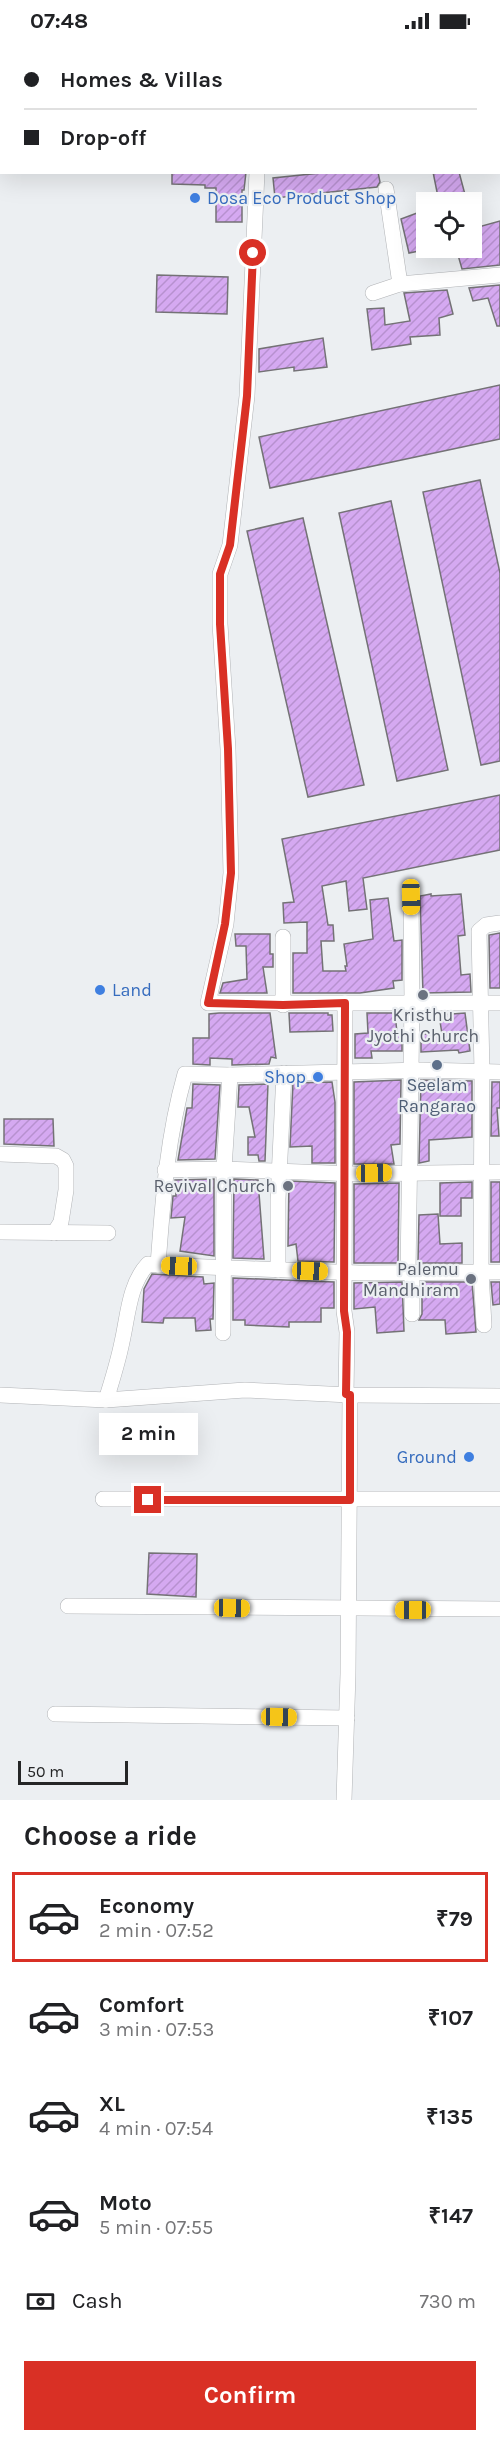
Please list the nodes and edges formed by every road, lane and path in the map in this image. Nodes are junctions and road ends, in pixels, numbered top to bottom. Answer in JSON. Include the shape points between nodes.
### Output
{"nodes":[{"id":1,"x":257,"y":174,"type":"edge"},
{"id":2,"x":386,"y":189,"type":"dead end"},
{"id":3,"x":500,"y":275,"type":"edge"},
{"id":4,"x":400,"y":284,"type":"junction"},
{"id":5,"x":373,"y":293,"type":"dead end"},
{"id":6,"x":411,"y":897,"type":"dead end"},
{"id":7,"x":500,"y":923,"type":"edge"},
{"id":8,"x":283,"y":937,"type":"dead end"},
{"id":9,"x":412,"y":1002,"type":"junction"},
{"id":10,"x":345,"y":1003,"type":"junction"},
{"id":11,"x":480,"y":1003,"type":"junction"},
{"id":12,"x":500,"y":1003,"type":"edge"},
{"id":13,"x":283,"y":1005,"type":"junction"},
{"id":14,"x":412,"y":1071,"type":"junction"},
{"id":15,"x":344,"y":1072,"type":"junction"},
{"id":16,"x":482,"y":1072,"type":"junction"},
{"id":17,"x":500,"y":1072,"type":"edge"},
{"id":18,"x":284,"y":1073,"type":"junction"},
{"id":19,"x":230,"y":1075,"type":"junction"},
{"id":20,"x":0,"y":1154,"type":"edge"},
{"id":21,"x":224,"y":1169,"type":"junction"},
{"id":22,"x":165,"y":1170,"type":"junction"},
{"id":23,"x":279,"y":1171,"type":"junction"},
{"id":24,"x":482,"y":1172,"type":"junction"},
{"id":25,"x":500,"y":1172,"type":"edge"},
{"id":26,"x":410,"y":1173,"type":"junction"},
{"id":27,"x":346,"y":1174,"type":"junction"},
{"id":28,"x":0,"y":1232,"type":"edge"},
{"id":29,"x":54,"y":1233,"type":"junction"},
{"id":30,"x":108,"y":1233,"type":"dead end"},
{"id":31,"x":158,"y":1265,"type":"junction"},
{"id":32,"x":222,"y":1268,"type":"junction"},
{"id":33,"x":278,"y":1270,"type":"junction"},
{"id":34,"x":481,"y":1272,"type":"junction"},
{"id":35,"x":500,"y":1272,"type":"edge"},
{"id":36,"x":345,"y":1273,"type":"junction"},
{"id":37,"x":410,"y":1273,"type":"junction"},
{"id":38,"x":412,"y":1314,"type":"dead end"},
{"id":39,"x":484,"y":1325,"type":"dead end"},
{"id":40,"x":223,"y":1333,"type":"dead end"},
{"id":41,"x":348,"y":1394,"type":"junction"},
{"id":42,"x":0,"y":1395,"type":"edge"},
{"id":43,"x":500,"y":1396,"type":"edge"},
{"id":44,"x":106,"y":1400,"type":"junction"},
{"id":45,"x":103,"y":1499,"type":"dead end"},
{"id":46,"x":500,"y":1499,"type":"edge"},
{"id":47,"x":350,"y":1500,"type":"junction"},
{"id":48,"x":68,"y":1606,"type":"dead end"},
{"id":49,"x":348,"y":1610,"type":"junction"},
{"id":50,"x":500,"y":1610,"type":"edge"},
{"id":51,"x":55,"y":1714,"type":"dead end"},
{"id":52,"x":347,"y":1718,"type":"junction"},
{"id":53,"x":344,"y":1800,"type":"edge"}],
"edges":[{"from":1,"to":13,"type":"street","via":[[247,396],[230,545],[220,574],[231,873],[208,1003]]},
{"from":2,"to":4,"type":"street"},
{"from":3,"to":4,"type":"street"},
{"from":4,"to":5,"type":"street"},
{"from":6,"to":9,"type":"street"},
{"from":7,"to":11,"type":"street","via":[[486,925],[479,931]]},
{"from":8,"to":13,"type":"street"},
{"from":9,"to":10,"type":"street"},
{"from":9,"to":11,"type":"street"},
{"from":9,"to":14,"type":"street"},
{"from":10,"to":13,"type":"street"},
{"from":10,"to":15,"type":"street"},
{"from":11,"to":12,"type":"street"},
{"from":11,"to":16,"type":"street"},
{"from":14,"to":15,"type":"street"},
{"from":14,"to":16,"type":"street"},
{"from":14,"to":26,"type":"street"},
{"from":15,"to":18,"type":"street"},
{"from":15,"to":27,"type":"street"},
{"from":16,"to":17,"type":"street"},
{"from":16,"to":24,"type":"street"},
{"from":18,"to":19,"type":"street"},
{"from":18,"to":23,"type":"street"},
{"from":19,"to":21,"type":"street"},
{"from":19,"to":22,"type":"street","via":[[186,1074],[174,1114]]},
{"from":20,"to":29,"type":"street","via":[[56,1156],[63,1160],[66,1190],[62,1222]]},
{"from":21,"to":22,"type":"street"},
{"from":21,"to":23,"type":"street"},
{"from":21,"to":32,"type":"street"},
{"from":22,"to":31,"type":"street"},
{"from":23,"to":27,"type":"street"},
{"from":23,"to":33,"type":"street"},
{"from":24,"to":25,"type":"street"},
{"from":24,"to":26,"type":"street"},
{"from":24,"to":34,"type":"street"},
{"from":26,"to":27,"type":"street"},
{"from":26,"to":37,"type":"street"},
{"from":27,"to":36,"type":"street"},
{"from":28,"to":29,"type":"street"},
{"from":29,"to":30,"type":"street"},
{"from":31,"to":32,"type":"street"},
{"from":31,"to":44,"type":"street","via":[[148,1264],[141,1272],[130,1300],[116,1372]]},
{"from":32,"to":33,"type":"street"},
{"from":32,"to":40,"type":"street"},
{"from":33,"to":36,"type":"street"},
{"from":34,"to":35,"type":"street"},
{"from":34,"to":37,"type":"street"},
{"from":34,"to":39,"type":"street"},
{"from":36,"to":37,"type":"street"},
{"from":36,"to":41,"type":"street"},
{"from":37,"to":38,"type":"street"},
{"from":41,"to":43,"type":"street"},
{"from":41,"to":44,"type":"street","via":[[245,1390]]},
{"from":41,"to":47,"type":"street"},
{"from":42,"to":44,"type":"street"},
{"from":45,"to":47,"type":"street"},
{"from":46,"to":47,"type":"street"},
{"from":47,"to":49,"type":"street"},
{"from":48,"to":49,"type":"street"},
{"from":49,"to":50,"type":"street"},
{"from":49,"to":52,"type":"street"},
{"from":51,"to":52,"type":"street"},
{"from":52,"to":53,"type":"street"}]}
